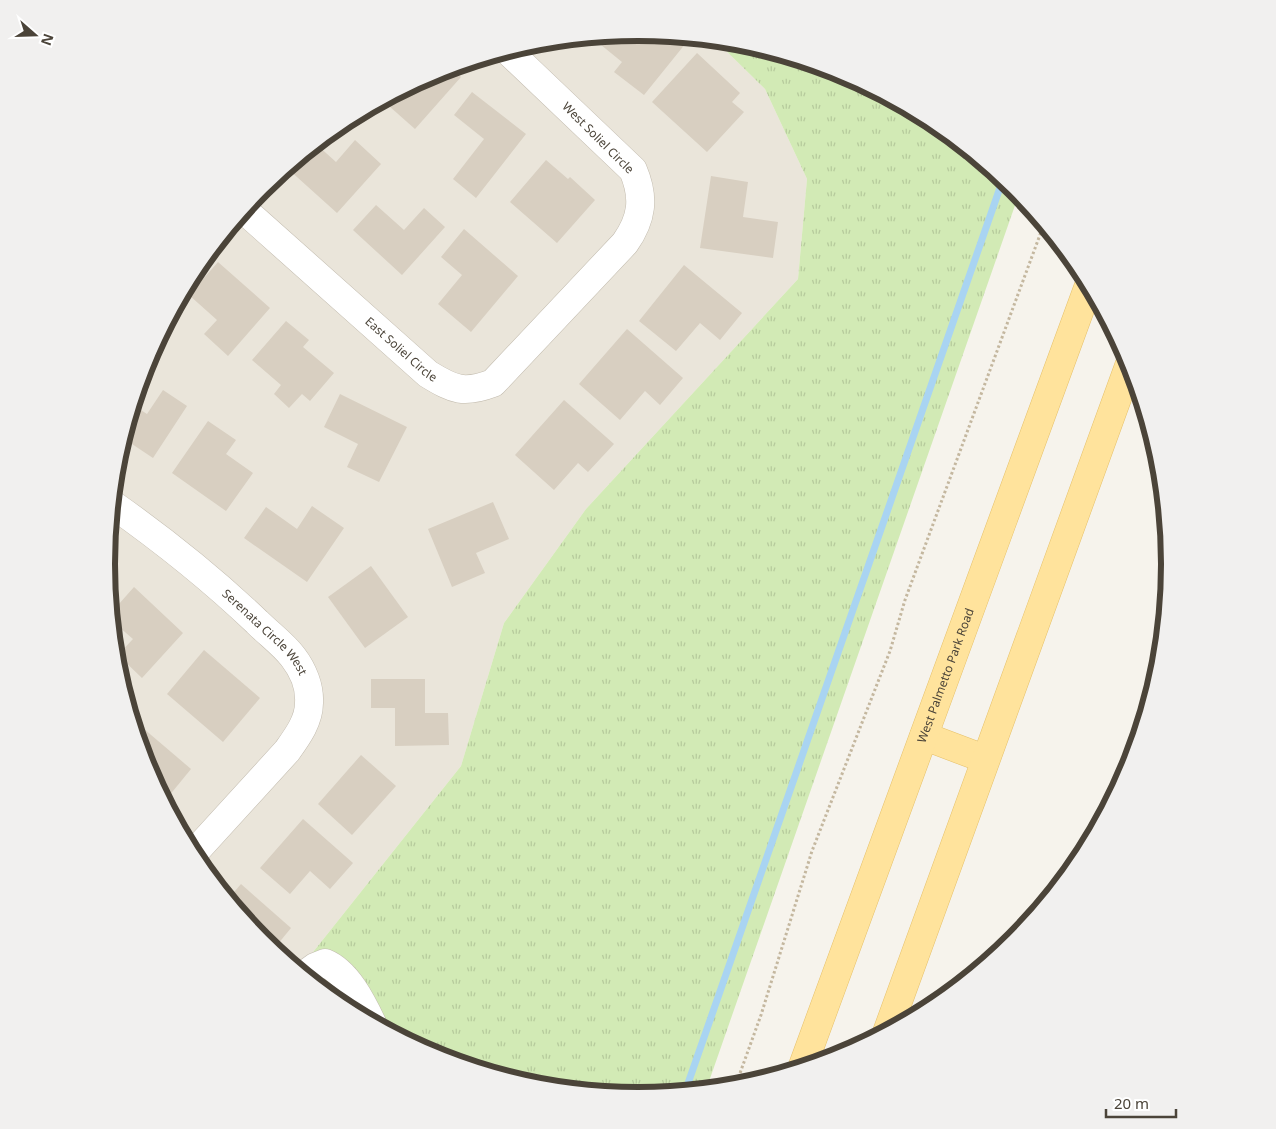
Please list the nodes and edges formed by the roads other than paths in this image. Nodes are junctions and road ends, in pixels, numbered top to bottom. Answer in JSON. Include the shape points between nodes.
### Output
{"nodes":[{"id":1,"x":514,"y":56,"type":"edge"},
{"id":2,"x":249,"y":215,"type":"edge"},
{"id":3,"x":1086,"y":294,"type":"edge"},
{"id":4,"x":564,"y":309,"type":"joint"},
{"id":5,"x":1125,"y":376,"type":"edge"},
{"id":6,"x":118,"y":508,"type":"edge"},
{"id":7,"x":924,"y":736,"type":"junction"},
{"id":8,"x":986,"y":759,"type":"junction"},
{"id":9,"x":198,"y":847,"type":"edge"},
{"id":10,"x":309,"y":971,"type":"edge"},
{"id":11,"x":366,"y":1012,"type":"edge"},
{"id":12,"x":890,"y":1023,"type":"edge"},
{"id":13,"x":805,"y":1060,"type":"edge"}],
"edges":[{"from":1,"to":4,"type":"street","name":"West Soliel Circle","via":[[633,170],[639,185],[640,213],[635,229]]},
{"from":2,"to":4,"type":"street","name":"East Soliel Circle","via":[[428,374],[459,389],[477,389],[494,383]]},
{"from":3,"to":7,"type":"main road","name":"West Palmetto Park Road"},
{"from":5,"to":8,"type":"main road"},
{"from":6,"to":9,"type":"street","name":"Serenata Circle West","via":[[236,602],[292,656],[306,683],[309,703],[306,719],[297,736]]},
{"from":7,"to":8,"type":"main road"},
{"from":7,"to":13,"type":"main road","name":"West Palmetto Park Road"},
{"from":8,"to":12,"type":"main road"},
{"from":10,"to":11,"type":"street","via":[[324,963],[334,967],[358,996]]}]}
